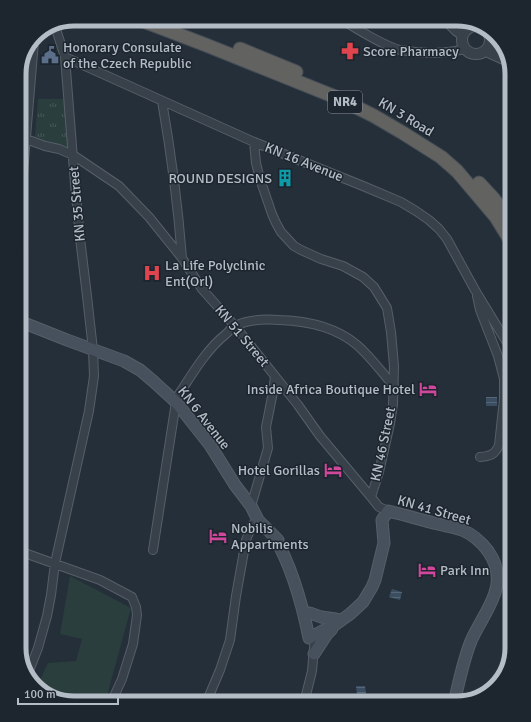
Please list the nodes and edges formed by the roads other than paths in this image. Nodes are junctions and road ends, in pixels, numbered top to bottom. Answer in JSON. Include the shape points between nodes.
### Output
{"nodes":[{"id":1,"x":156,"y":26,"type":"edge"},
{"id":2,"x":181,"y":26,"type":"edge"},
{"id":3,"x":353,"y":26,"type":"edge"},
{"id":4,"x":452,"y":26,"type":"edge"},
{"id":5,"x":463,"y":26,"type":"edge"},
{"id":6,"x":472,"y":29,"type":"edge"},
{"id":7,"x":56,"y":30,"type":"edge"},
{"id":8,"x":466,"y":32,"type":"junction"},
{"id":9,"x":490,"y":39,"type":"edge"},
{"id":10,"x":488,"y":47,"type":"junction"},
{"id":11,"x":33,"y":48,"type":"edge"},
{"id":12,"x":497,"y":48,"type":"edge"},
{"id":13,"x":464,"y":49,"type":"junction"},
{"id":14,"x":501,"y":56,"type":"edge"},
{"id":15,"x":65,"y":57,"type":"junction"},
{"id":16,"x":162,"y":101,"type":"junction"},
{"id":17,"x":26,"y":139,"type":"joint"},
{"id":18,"x":254,"y":142,"type":"junction"},
{"id":19,"x":73,"y":155,"type":"junction"},
{"id":20,"x":505,"y":215,"type":"edge"},
{"id":21,"x":505,"y":232,"type":"edge"},
{"id":22,"x":182,"y":258,"type":"junction"},
{"id":23,"x":475,"y":290,"type":"junction"},
{"id":24,"x":26,"y":324,"type":"edge"},
{"id":25,"x":235,"y":326,"type":"junction"},
{"id":26,"x":505,"y":339,"type":"edge"},
{"id":27,"x":93,"y":350,"type":"junction"},
{"id":28,"x":275,"y":376,"type":"junction"},
{"id":29,"x":394,"y":386,"type":"junction"},
{"id":30,"x":176,"y":402,"type":"junction"},
{"id":31,"x":480,"y":457,"type":"dead end"},
{"id":32,"x":370,"y":497,"type":"junction"},
{"id":33,"x":251,"y":506,"type":"junction"},
{"id":34,"x":388,"y":511,"type":"junction"},
{"id":35,"x":258,"y":520,"type":"junction"},
{"id":36,"x":274,"y":536,"type":"junction"},
{"id":37,"x":153,"y":550,"type":"dead end"},
{"id":38,"x":26,"y":553,"type":"edge"},
{"id":39,"x":55,"y":563,"type":"junction"},
{"id":40,"x":310,"y":613,"type":"junction"},
{"id":41,"x":336,"y":622,"type":"junction"},
{"id":42,"x":312,"y":634,"type":"junction"},
{"id":43,"x":314,"y":654,"type":"junction"},
{"id":44,"x":30,"y":667,"type":"edge"},
{"id":45,"x":309,"y":683,"type":"junction"},
{"id":46,"x":114,"y":696,"type":"edge"},
{"id":47,"x":209,"y":696,"type":"edge"},
{"id":48,"x":306,"y":696,"type":"edge"},
{"id":49,"x":456,"y":696,"type":"edge"}],
"edges":[{"from":1,"to":21,"type":"highway","name":"KN 3 Road","number":"NR4","via":[[338,98],[404,133],[457,171],[496,217]]},
{"from":2,"to":20,"type":"highway","name":"KN 3 Road","number":"NR4","via":[[342,91],[392,116],[455,159],[493,198]]},
{"from":3,"to":13,"type":"street","via":[[400,50],[439,53]]},
{"from":4,"to":8,"type":"street","via":[[456,30]]},
{"from":5,"to":8,"type":"street"},
{"from":6,"to":8,"type":"street"},
{"from":7,"to":15,"type":"street"},
{"from":8,"to":13,"type":"street","via":[[462,40]]},
{"from":9,"to":10,"type":"street"},
{"from":10,"to":12,"type":"street"},
{"from":10,"to":13,"type":"street","via":[[482,54],[477,55]]},
{"from":10,"to":14,"type":"street"},
{"from":11,"to":17,"type":"street"},
{"from":15,"to":16,"type":"street","name":"KN 16 Avenue"},
{"from":15,"to":19,"type":"street","name":"KN 35 Street"},
{"from":16,"to":18,"type":"street","name":"KN 16 Avenue"},
{"from":16,"to":22,"type":"street"},
{"from":17,"to":19,"type":"street","name":"KN 51 Street"},
{"from":18,"to":23,"type":"street","name":"KN 16 Avenue","via":[[401,202],[416,211],[443,233]]},
{"from":18,"to":29,"type":"street","name":"KN 46 Street","via":[[263,190],[276,223],[286,238],[301,250],[343,266],[363,277],[374,287],[383,301],[387,308],[391,332]]},
{"from":19,"to":22,"type":"street","name":"KN 51 Street","via":[[119,186],[149,217]]},
{"from":19,"to":27,"type":"street","name":"KN 35 Street"},
{"from":22,"to":25,"type":"street","name":"KN 51 Street","via":[[202,289]]},
{"from":23,"to":26,"type":"street","name":"KN 16 Avenue"},
{"from":23,"to":31,"type":"street","via":[[504,379],[499,445],[496,452]]},
{"from":24,"to":27,"type":"main road","name":"KN 6 Avenue"},
{"from":25,"to":28,"type":"street","name":"KN 51 Street"},
{"from":25,"to":29,"type":"street","via":[[251,321],[274,320],[305,322],[330,329],[357,346]]},
{"from":25,"to":30,"type":"street","via":[[209,350]]},
{"from":27,"to":30,"type":"main road","name":"KN 6 Avenue","via":[[124,361],[140,370]]},
{"from":27,"to":39,"type":"street","name":"KN 35 Street","via":[[94,376],[89,412]]},
{"from":28,"to":32,"type":"street","name":"KN 51 Street"},
{"from":28,"to":33,"type":"street","via":[[266,428],[268,448]]},
{"from":29,"to":32,"type":"street","name":"KN 46 Street","via":[[390,424]]},
{"from":30,"to":33,"type":"main road","name":"KN 6 Avenue"},
{"from":30,"to":37,"type":"street"},
{"from":32,"to":34,"type":"street","name":"KN 51 Street","via":[[379,507]]},
{"from":33,"to":35,"type":"main road","name":"KN 6 Avenue"},
{"from":34,"to":41,"type":"main road","name":"KN 41 Street","via":[[382,520],[384,543],[375,580],[367,596],[359,599]]},
{"from":34,"to":49,"type":"main road","name":"KN 41 Street","via":[[462,530],[483,545],[494,563],[497,576],[493,601],[471,640]]},
{"from":35,"to":36,"type":"main road","name":"KN 6 Avenue"},
{"from":35,"to":47,"type":"street","via":[[252,525],[246,540],[230,640]]},
{"from":36,"to":40,"type":"main road","name":"KN 6 Avenue","via":[[285,546],[303,587]]},
{"from":36,"to":42,"type":"main road","name":"KN 6 Avenue","via":[[293,578]]},
{"from":38,"to":39,"type":"street"},
{"from":39,"to":44,"type":"street","name":"KN 35 Street","via":[[47,616]]},
{"from":39,"to":46,"type":"street","via":[[100,580],[132,597],[137,615],[134,644]]},
{"from":40,"to":41,"type":"main road"},
{"from":40,"to":42,"type":"main road","name":"KN 6 Avenue"},
{"from":41,"to":42,"type":"main road","name":"KN 41 Street"},
{"from":41,"to":43,"type":"main road"},
{"from":42,"to":43,"type":"street","name":"KN 6 Avenue"},
{"from":42,"to":45,"type":"street","name":"KN 6 Avenue"},
{"from":43,"to":45,"type":"street","name":"KN 6 Avenue"},
{"from":45,"to":48,"type":"street","name":"KN 6 Avenue"}]}
